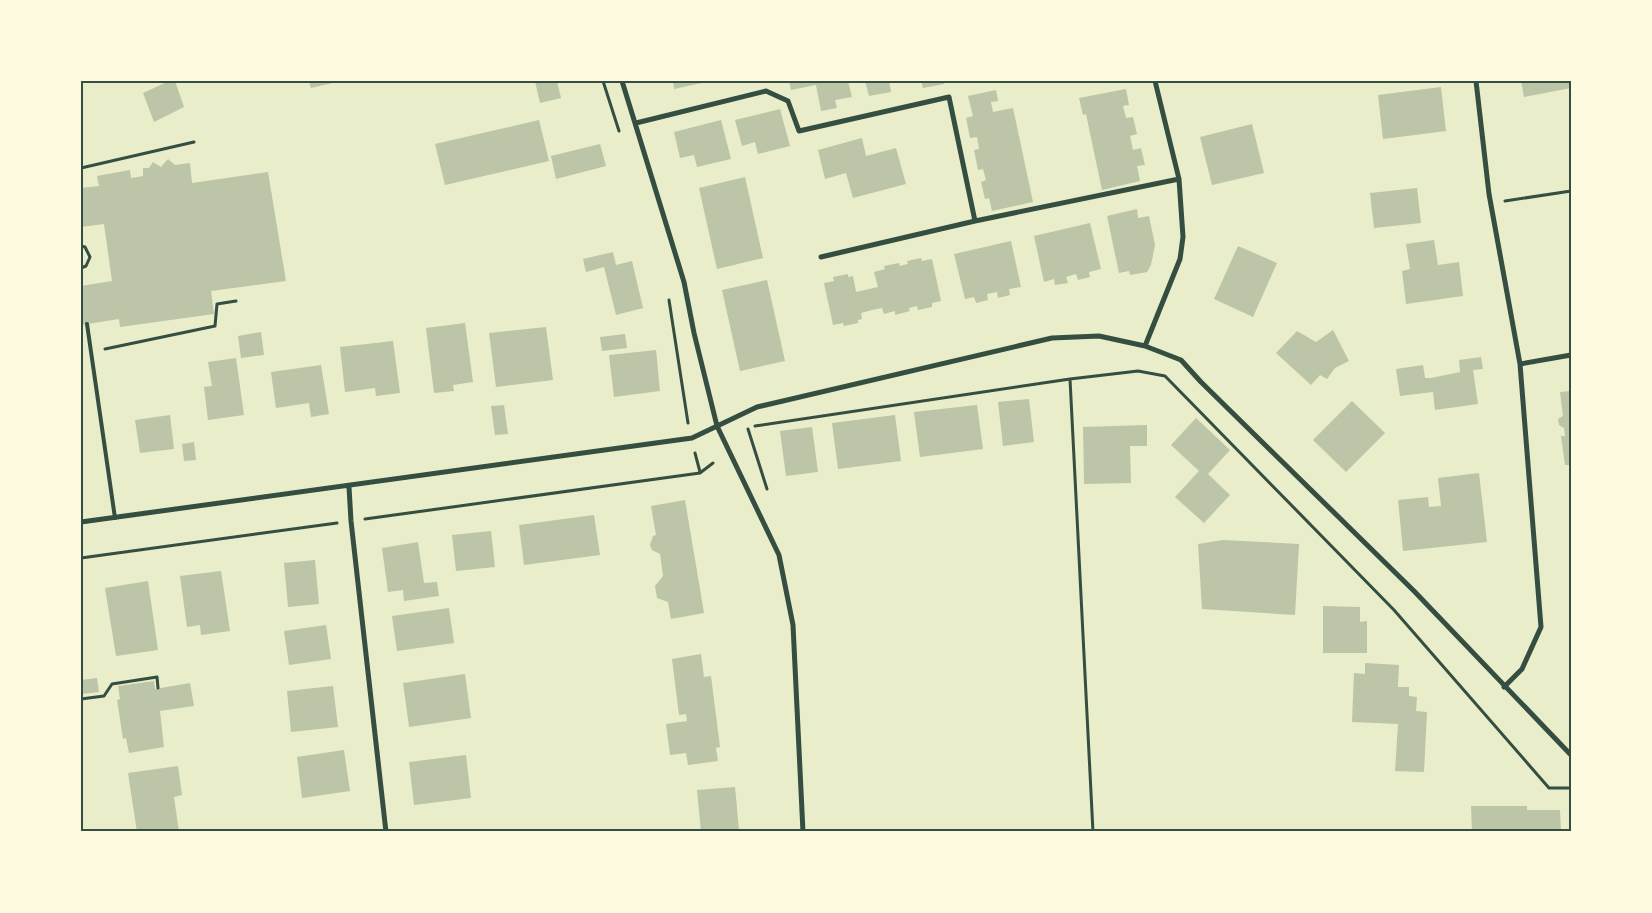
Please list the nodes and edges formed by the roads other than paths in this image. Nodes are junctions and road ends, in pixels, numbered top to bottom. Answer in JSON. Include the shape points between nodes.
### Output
{"nodes":[{"id":1,"x":622,"y":81,"type":"edge"},
{"id":2,"x":1155,"y":81,"type":"edge"},
{"id":3,"x":1476,"y":81,"type":"edge"},
{"id":4,"x":636,"y":123,"type":"junction"},
{"id":5,"x":1178,"y":179,"type":"junction"},
{"id":6,"x":975,"y":221,"type":"junction"},
{"id":7,"x":821,"y":257,"type":"dead end"},
{"id":8,"x":87,"y":324,"type":"dead end"},
{"id":9,"x":1145,"y":346,"type":"junction"},
{"id":10,"x":1571,"y":355,"type":"edge"},
{"id":11,"x":1520,"y":364,"type":"junction"},
{"id":12,"x":718,"y":426,"type":"junction"},
{"id":13,"x":349,"y":487,"type":"junction"},
{"id":14,"x":115,"y":518,"type":"junction"},
{"id":15,"x":81,"y":522,"type":"edge"},
{"id":16,"x":1504,"y":686,"type":"junction"},
{"id":17,"x":1571,"y":755,"type":"edge"},
{"id":18,"x":386,"y":832,"type":"edge"},
{"id":19,"x":803,"y":832,"type":"edge"}],
"edges":[{"from":1,"to":4,"type":"street"},
{"from":2,"to":5,"type":"street"},
{"from":3,"to":11,"type":"street","via":[[1491,203]]},
{"from":4,"to":6,"type":"street","via":[[766,91],[788,101],[799,130],[949,97]]},
{"from":4,"to":12,"type":"street","via":[[684,282]]},
{"from":5,"to":6,"type":"street"},
{"from":5,"to":9,"type":"street","via":[[1183,238],[1180,259]]},
{"from":6,"to":7,"type":"street"},
{"from":8,"to":14,"type":"lane"},
{"from":9,"to":12,"type":"street","via":[[1098,336],[1052,338],[757,407]]},
{"from":9,"to":16,"type":"street","via":[[1181,360],[1414,591]]},
{"from":10,"to":11,"type":"street"},
{"from":11,"to":16,"type":"street","via":[[1542,627],[1522,669]]},
{"from":12,"to":13,"type":"street","via":[[692,438]]},
{"from":12,"to":19,"type":"street","via":[[779,555],[793,625]]},
{"from":13,"to":14,"type":"street"},
{"from":13,"to":18,"type":"street","via":[[350,521]]},
{"from":14,"to":15,"type":"street"},
{"from":16,"to":17,"type":"street"}]}
